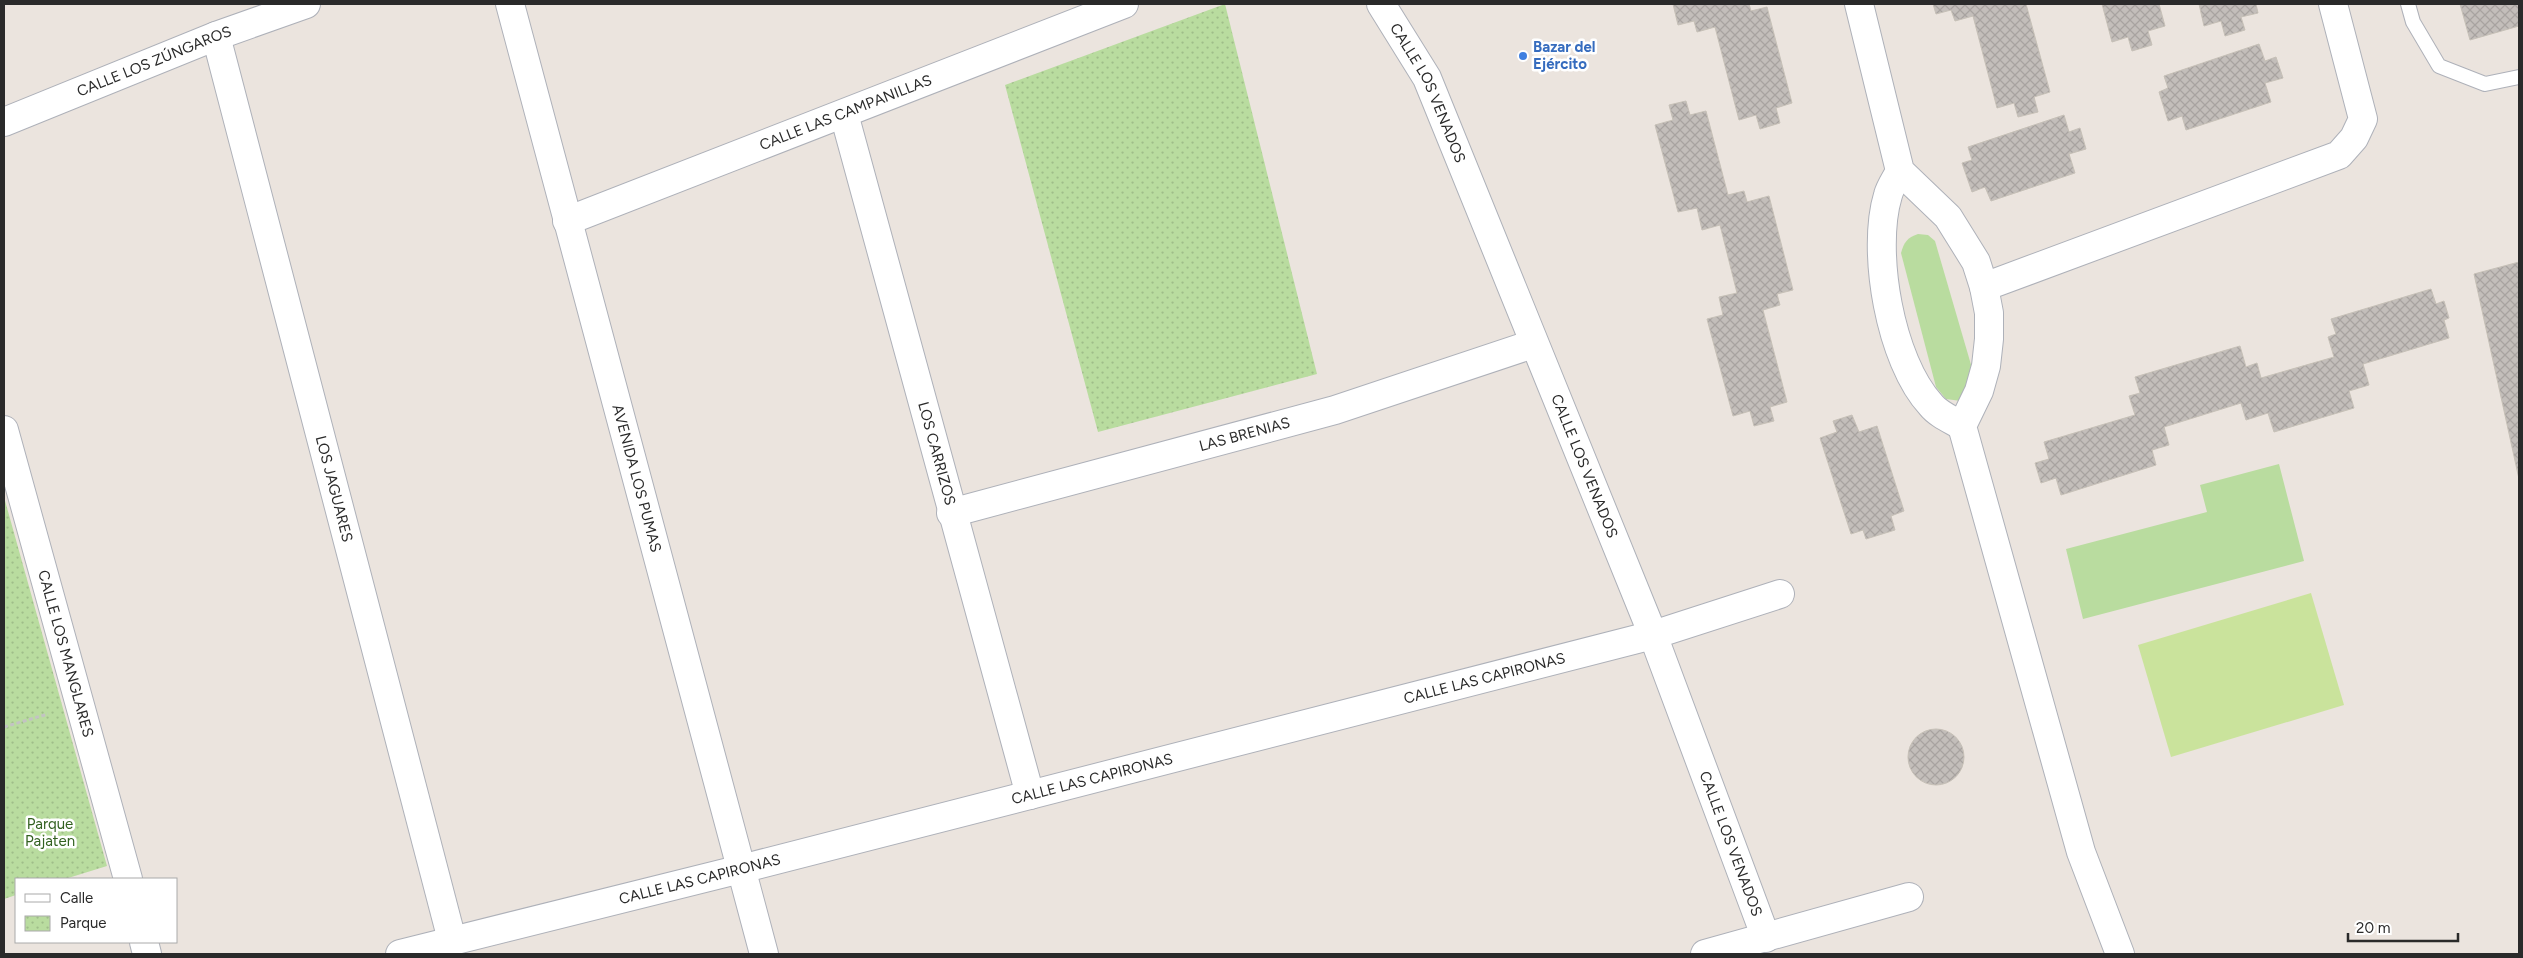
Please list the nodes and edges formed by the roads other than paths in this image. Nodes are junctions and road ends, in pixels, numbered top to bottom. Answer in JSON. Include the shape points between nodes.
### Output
{"nodes":[{"id":1,"x":306,"y":4,"type":"edge"},
{"id":2,"x":510,"y":4,"type":"edge"},
{"id":3,"x":1124,"y":4,"type":"edge"},
{"id":4,"x":1381,"y":4,"type":"edge"},
{"id":5,"x":1859,"y":4,"type":"edge"},
{"id":6,"x":2333,"y":4,"type":"edge"},
{"id":7,"x":2408,"y":4,"type":"edge"},
{"id":8,"x":216,"y":36,"type":"junction"},
{"id":9,"x":2519,"y":78,"type":"edge"},
{"id":10,"x":844,"y":114,"type":"junction"},
{"id":11,"x":4,"y":122,"type":"edge"},
{"id":12,"x":1900,"y":171,"type":"junction"},
{"id":13,"x":567,"y":221,"type":"junction"},
{"id":14,"x":1984,"y":287,"type":"junction"},
{"id":15,"x":1533,"y":344,"type":"junction"},
{"id":16,"x":1962,"y":426,"type":"junction"},
{"id":17,"x":4,"y":430,"type":"edge"},
{"id":18,"x":951,"y":512,"type":"junction"},
{"id":19,"x":1780,"y":594,"type":"dead end"},
{"id":20,"x":1653,"y":635,"type":"junction"},
{"id":21,"x":1030,"y":795,"type":"junction"},
{"id":22,"x":741,"y":870,"type":"junction"},
{"id":23,"x":128,"y":878,"type":"edge"},
{"id":24,"x":1909,"y":898,"type":"dead end"},
{"id":25,"x":1766,"y":938,"type":"junction"},
{"id":26,"x":452,"y":940,"type":"junction"},
{"id":27,"x":400,"y":954,"type":"edge"},
{"id":28,"x":764,"y":954,"type":"edge"},
{"id":29,"x":1705,"y":954,"type":"edge"},
{"id":30,"x":2120,"y":954,"type":"edge"}],
"edges":[{"from":1,"to":8,"type":"street","name":"CALLE LOS ZÚNGAROS"},
{"from":2,"to":13,"type":"street","name":"AVENIDA LOS PUMAS"},
{"from":3,"to":10,"type":"street","name":"CALLE LAS CAMPANILLAS"},
{"from":4,"to":15,"type":"street","name":"CALLE LOS VENADOS","via":[[1427,78]]},
{"from":5,"to":12,"type":"street"},
{"from":6,"to":14,"type":"street","via":[[2363,118],[2354,138],[2339,155]]},
{"from":7,"to":9,"type":"lane","via":[[2413,22],[2439,66],[2485,84]]},
{"from":8,"to":11,"type":"street","name":"CALLE LOS ZÚNGAROS"},
{"from":8,"to":26,"type":"street","name":"LOS JAGUARES"},
{"from":10,"to":13,"type":"street","name":"CALLE LAS CAMPANILLAS"},
{"from":10,"to":18,"type":"street","name":"LOS CARRIZOS"},
{"from":12,"to":14,"type":"street","via":[[1948,217],[1976,262]]},
{"from":12,"to":16,"type":"street","via":[[1888,195],[1882,234],[1889,314],[1913,377],[1931,406]]},
{"from":13,"to":22,"type":"street","name":"AVENIDA LOS PUMAS"},
{"from":14,"to":16,"type":"street","via":[[1989,339],[1986,366],[1979,391]]},
{"from":15,"to":18,"type":"street","name":"LAS BRENIAS","via":[[1335,410]]},
{"from":15,"to":20,"type":"street","name":"CALLE LOS VENADOS"},
{"from":16,"to":30,"type":"street","via":[[2081,852]]},
{"from":17,"to":23,"type":"street","name":"CALLE LOS MANGLARES"},
{"from":18,"to":21,"type":"street","name":"LOS CARRIZOS"},
{"from":19,"to":20,"type":"street","name":"CALLE LAS CAPIRONAS"},
{"from":20,"to":21,"type":"street","name":"CALLE LAS CAPIRONAS"},
{"from":20,"to":25,"type":"street","name":"CALLE LOS VENADOS"},
{"from":21,"to":22,"type":"street","name":"CALLE LAS CAPIRONAS"},
{"from":22,"to":26,"type":"street","name":"CALLE LAS CAPIRONAS"},
{"from":22,"to":28,"type":"street","name":"AVENIDA LOS PUMAS"},
{"from":24,"to":25,"type":"street"},
{"from":25,"to":29,"type":"street"},
{"from":26,"to":27,"type":"street","name":"CALLE LAS CAPIRONAS"}]}
